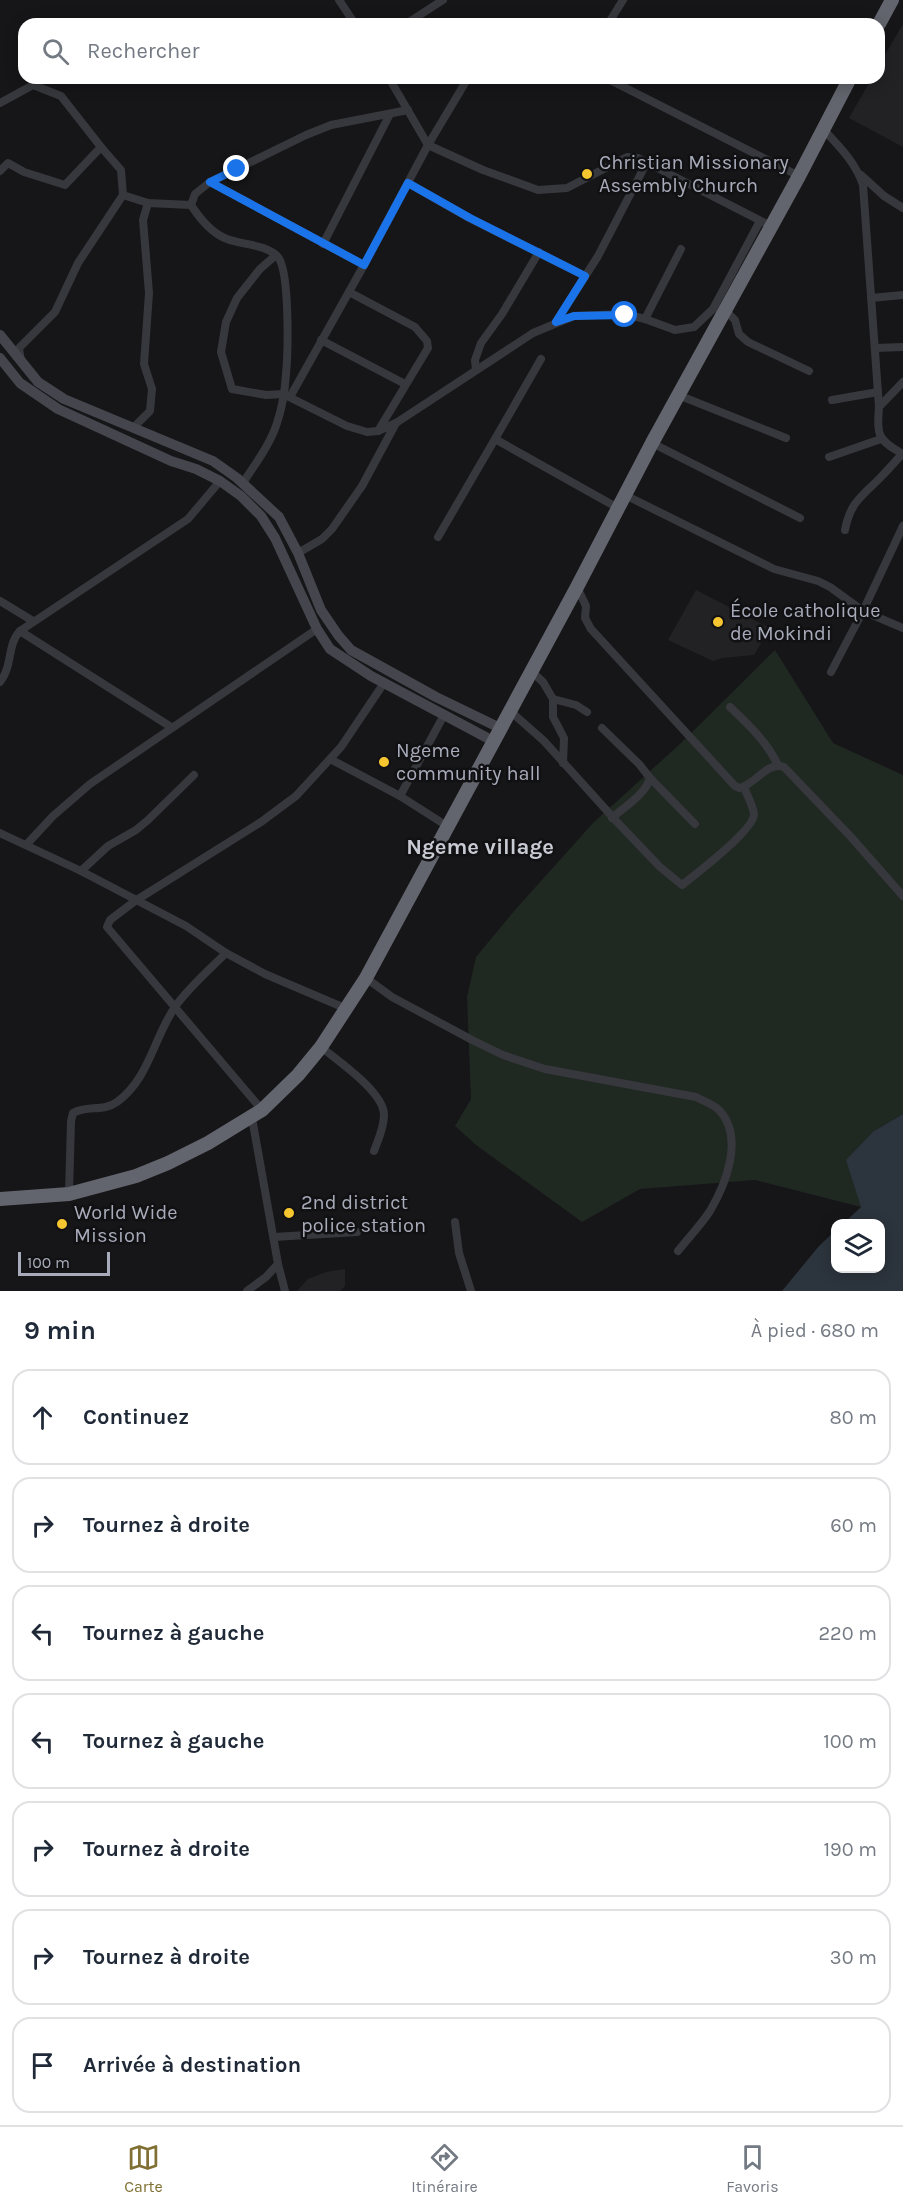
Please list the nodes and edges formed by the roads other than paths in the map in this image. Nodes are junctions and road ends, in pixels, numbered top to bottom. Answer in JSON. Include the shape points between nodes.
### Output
{"nodes":[{"id":1,"x":339,"y":0,"type":"edge"},
{"id":2,"x":443,"y":0,"type":"edge"},
{"id":3,"x":623,"y":0,"type":"edge"},
{"id":4,"x":892,"y":0,"type":"edge"},
{"id":5,"x":351,"y":18,"type":"edge"},
{"id":6,"x":415,"y":18,"type":"edge"},
{"id":7,"x":612,"y":18,"type":"edge"},
{"id":8,"x":882,"y":18,"type":"edge"},
{"id":9,"x":393,"y":84,"type":"edge"},
{"id":10,"x":464,"y":84,"type":"edge"},
{"id":11,"x":618,"y":84,"type":"edge"},
{"id":12,"x":847,"y":84,"type":"edge"},
{"id":13,"x":0,"y":103,"type":"edge"},
{"id":14,"x":408,"y":110,"type":"junction"},
{"id":15,"x":390,"y":114,"type":"junction"},
{"id":16,"x":823,"y":129,"type":"junction"},
{"id":17,"x":428,"y":145,"type":"junction"},
{"id":18,"x":100,"y":147,"type":"junction"},
{"id":19,"x":647,"y":162,"type":"junction"},
{"id":20,"x":0,"y":171,"type":"edge"},
{"id":21,"x":860,"y":174,"type":"junction"},
{"id":22,"x":799,"y":176,"type":"junction"},
{"id":23,"x":210,"y":182,"type":"junction"},
{"id":24,"x":408,"y":183,"type":"junction"},
{"id":25,"x":123,"y":195,"type":"junction"},
{"id":26,"x":148,"y":202,"type":"junction"},
{"id":27,"x":191,"y":205,"type":"junction"},
{"id":28,"x":903,"y":208,"type":"edge"},
{"id":29,"x":765,"y":223,"type":"junction"},
{"id":30,"x":324,"y":244,"type":"junction"},
{"id":31,"x":681,"y":249,"type":"dead end"},
{"id":32,"x":540,"y":252,"type":"junction"},
{"id":33,"x":276,"y":255,"type":"junction"},
{"id":34,"x":364,"y":265,"type":"junction"},
{"id":35,"x":585,"y":276,"type":"junction"},
{"id":36,"x":349,"y":292,"type":"junction"},
{"id":37,"x":903,"y":295,"type":"edge"},
{"id":38,"x":871,"y":298,"type":"junction"},
{"id":39,"x":725,"y":310,"type":"junction"},
{"id":40,"x":645,"y":319,"type":"junction"},
{"id":41,"x":556,"y":322,"type":"junction"},
{"id":42,"x":0,"y":335,"type":"edge"},
{"id":43,"x":321,"y":340,"type":"junction"},
{"id":44,"x":903,"y":347,"type":"edge"},
{"id":45,"x":875,"y":348,"type":"junction"},
{"id":46,"x":0,"y":358,"type":"edge"},
{"id":47,"x":541,"y":358,"type":"dead end"},
{"id":48,"x":21,"y":363,"type":"junction"},
{"id":49,"x":476,"y":370,"type":"junction"},
{"id":50,"x":809,"y":371,"type":"dead end"},
{"id":51,"x":903,"y":383,"type":"edge"},
{"id":52,"x":405,"y":384,"type":"junction"},
{"id":53,"x":878,"y":392,"type":"junction"},
{"id":54,"x":678,"y":395,"type":"junction"},
{"id":55,"x":286,"y":396,"type":"junction"},
{"id":56,"x":832,"y":400,"type":"dead end"},
{"id":57,"x":879,"y":407,"type":"junction"},
{"id":58,"x":396,"y":423,"type":"junction"},
{"id":59,"x":134,"y":428,"type":"junction"},
{"id":60,"x":378,"y":431,"type":"junction"},
{"id":61,"x":786,"y":438,"type":"dead end"},
{"id":62,"x":495,"y":439,"type":"junction"},
{"id":63,"x":881,"y":439,"type":"junction"},
{"id":64,"x":652,"y":443,"type":"junction"},
{"id":65,"x":903,"y":454,"type":"edge"},
{"id":66,"x":829,"y":457,"type":"dead end"},
{"id":67,"x":220,"y":481,"type":"junction"},
{"id":68,"x":243,"y":483,"type":"junction"},
{"id":69,"x":625,"y":495,"type":"junction"},
{"id":70,"x":618,"y":508,"type":"junction"},
{"id":71,"x":801,"y":518,"type":"dead end"},
{"id":72,"x":903,"y":526,"type":"edge"},
{"id":73,"x":845,"y":530,"type":"dead end"},
{"id":74,"x":438,"y":537,"type":"dead end"},
{"id":75,"x":900,"y":537,"type":"edge"},
{"id":76,"x":298,"y":553,"type":"junction"},
{"id":77,"x":577,"y":587,"type":"junction"},
{"id":78,"x":0,"y":601,"type":"edge"},
{"id":79,"x":863,"y":611,"type":"junction"},
{"id":80,"x":33,"y":621,"type":"junction"},
{"id":81,"x":903,"y":628,"type":"edge"},
{"id":82,"x":317,"y":629,"type":"junction"},
{"id":83,"x":20,"y":631,"type":"junction"},
{"id":84,"x":531,"y":671,"type":"junction"},
{"id":85,"x":831,"y":672,"type":"dead end"},
{"id":86,"x":0,"y":682,"type":"edge"},
{"id":87,"x":384,"y":683,"type":"junction"},
{"id":88,"x":553,"y":699,"type":"junction"},
{"id":89,"x":730,"y":707,"type":"dead end"},
{"id":90,"x":509,"y":711,"type":"junction"},
{"id":91,"x":587,"y":712,"type":"dead end"},
{"id":92,"x":444,"y":715,"type":"junction"},
{"id":93,"x":171,"y":727,"type":"junction"},
{"id":94,"x":500,"y":728,"type":"junction"},
{"id":95,"x":602,"y":728,"type":"dead end"},
{"id":96,"x":493,"y":741,"type":"junction"},
{"id":97,"x":330,"y":759,"type":"junction"},
{"id":98,"x":563,"y":763,"type":"junction"},
{"id":99,"x":778,"y":765,"type":"junction"},
{"id":100,"x":194,"y":775,"type":"dead end"},
{"id":101,"x":650,"y":778,"type":"junction"},
{"id":102,"x":744,"y":788,"type":"junction"},
{"id":103,"x":400,"y":796,"type":"junction"},
{"id":104,"x":612,"y":818,"type":"junction"},
{"id":105,"x":695,"y":824,"type":"dead end"},
{"id":106,"x":447,"y":826,"type":"junction"},
{"id":107,"x":0,"y":833,"type":"edge"},
{"id":108,"x":27,"y":844,"type":"junction"},
{"id":109,"x":81,"y":871,"type":"junction"},
{"id":110,"x":903,"y":896,"type":"edge"},
{"id":111,"x":135,"y":901,"type":"junction"},
{"id":112,"x":226,"y":953,"type":"junction"},
{"id":113,"x":366,"y":978,"type":"junction"},
{"id":114,"x":175,"y":1007,"type":"junction"},
{"id":115,"x":347,"y":1009,"type":"junction"},
{"id":116,"x":321,"y":1047,"type":"junction"},
{"id":117,"x":257,"y":1114,"type":"junction"},
{"id":118,"x":374,"y":1151,"type":"dead end"},
{"id":119,"x":69,"y":1194,"type":"junction"},
{"id":120,"x":0,"y":1199,"type":"edge"},
{"id":121,"x":455,"y":1222,"type":"dead end"},
{"id":122,"x":357,"y":1232,"type":"dead end"},
{"id":123,"x":274,"y":1237,"type":"junction"},
{"id":124,"x":678,"y":1251,"type":"dead end"},
{"id":125,"x":278,"y":1264,"type":"junction"},
{"id":126,"x":248,"y":1291,"type":"edge"},
{"id":127,"x":285,"y":1291,"type":"edge"},
{"id":128,"x":471,"y":1291,"type":"edge"}],
"edges":[{"from":1,"to":5,"type":"street"},
{"from":2,"to":6,"type":"street"},
{"from":3,"to":7,"type":"street"},
{"from":4,"to":8,"type":"highway"},
{"from":9,"to":14,"type":"street"},
{"from":10,"to":17,"type":"street"},
{"from":11,"to":22,"type":"street"},
{"from":12,"to":16,"type":"highway"},
{"from":13,"to":18,"type":"street","via":[[33,85],[61,96]]},
{"from":14,"to":15,"type":"street"},
{"from":14,"to":17,"type":"street"},
{"from":15,"to":23,"type":"street","via":[[331,125]]},
{"from":15,"to":30,"type":"street"},
{"from":16,"to":21,"type":"street"},
{"from":16,"to":22,"type":"highway"},
{"from":17,"to":19,"type":"street","via":[[538,190],[567,188],[627,158]]},
{"from":17,"to":24,"type":"street"},
{"from":18,"to":20,"type":"street","via":[[65,186],[8,163]]},
{"from":18,"to":25,"type":"street","via":[[121,170]]},
{"from":19,"to":29,"type":"street"},
{"from":19,"to":35,"type":"street"},
{"from":21,"to":28,"type":"street"},
{"from":21,"to":38,"type":"street"},
{"from":22,"to":29,"type":"highway"},
{"from":23,"to":27,"type":"street","via":[[195,194]]},
{"from":23,"to":30,"type":"street"},
{"from":24,"to":32,"type":"street"},
{"from":24,"to":34,"type":"street"},
{"from":25,"to":26,"type":"street"},
{"from":25,"to":48,"type":"street","via":[[78,263],[55,312],[19,348]]},
{"from":26,"to":27,"type":"street"},
{"from":26,"to":59,"type":"street","via":[[143,220],[149,293],[144,364],[152,390],[150,411]]},
{"from":27,"to":33,"type":"street","via":[[198,217],[226,239]]},
{"from":29,"to":39,"type":"highway"},
{"from":29,"to":40,"type":"street","via":[[713,309],[700,322],[675,330]]},
{"from":30,"to":34,"type":"street"},
{"from":31,"to":40,"type":"street"},
{"from":32,"to":35,"type":"street"},
{"from":32,"to":49,"type":"street","via":[[481,343]]},
{"from":33,"to":55,"type":"street","via":[[286,281]]},
{"from":33,"to":55,"type":"street","via":[[237,298],[226,322],[221,352],[232,389]]},
{"from":34,"to":36,"type":"street"},
{"from":35,"to":41,"type":"street"},
{"from":36,"to":43,"type":"street"},
{"from":36,"to":52,"type":"street","via":[[416,327],[427,341],[428,348]]},
{"from":37,"to":38,"type":"street"},
{"from":38,"to":45,"type":"street"},
{"from":39,"to":50,"type":"street","via":[[748,342]]},
{"from":39,"to":54,"type":"highway"},
{"from":40,"to":41,"type":"street","via":[[597,315]]},
{"from":41,"to":49,"type":"street"},
{"from":42,"to":48,"type":"main road"},
{"from":43,"to":52,"type":"street"},
{"from":43,"to":55,"type":"street"},
{"from":44,"to":45,"type":"street"},
{"from":45,"to":53,"type":"street"},
{"from":46,"to":67,"type":"main road","via":[[20,383],[58,410]]},
{"from":47,"to":62,"type":"street"},
{"from":48,"to":59,"type":"main road","via":[[38,382],[64,399]]},
{"from":49,"to":58,"type":"street"},
{"from":51,"to":57,"type":"street"},
{"from":52,"to":60,"type":"street"},
{"from":53,"to":56,"type":"street"},
{"from":53,"to":57,"type":"street"},
{"from":54,"to":61,"type":"street"},
{"from":54,"to":64,"type":"highway"},
{"from":55,"to":60,"type":"street","via":[[347,426]]},
{"from":55,"to":68,"type":"street","via":[[264,452]]},
{"from":57,"to":63,"type":"street"},
{"from":58,"to":60,"type":"street"},
{"from":58,"to":76,"type":"street","via":[[362,486],[332,529]]},
{"from":59,"to":68,"type":"main road","via":[[213,461]]},
{"from":62,"to":70,"type":"street"},
{"from":62,"to":74,"type":"street"},
{"from":63,"to":65,"type":"street"},
{"from":63,"to":66,"type":"street"},
{"from":64,"to":69,"type":"highway"},
{"from":64,"to":71,"type":"street"},
{"from":65,"to":73,"type":"street","via":[[860,495]]},
{"from":67,"to":80,"type":"street","via":[[188,519]]},
{"from":67,"to":82,"type":"main road","via":[[261,516]]},
{"from":68,"to":76,"type":"main road","via":[[279,517]]},
{"from":69,"to":70,"type":"highway"},
{"from":69,"to":79,"type":"street","via":[[774,569],[824,584]]},
{"from":70,"to":77,"type":"highway"},
{"from":72,"to":75,"type":"street"},
{"from":75,"to":79,"type":"street"},
{"from":76,"to":94,"type":"main road","via":[[321,610],[351,650]]},
{"from":77,"to":84,"type":"highway"},
{"from":77,"to":102,"type":"street","via":[[591,629],[735,786]]},
{"from":78,"to":80,"type":"street"},
{"from":79,"to":81,"type":"street"},
{"from":79,"to":85,"type":"street"},
{"from":80,"to":83,"type":"street"},
{"from":82,"to":87,"type":"main road","via":[[330,649]]},
{"from":82,"to":93,"type":"street"},
{"from":83,"to":86,"type":"street","via":[[13,644],[8,673]]},
{"from":83,"to":93,"type":"street"},
{"from":84,"to":88,"type":"street"},
{"from":84,"to":90,"type":"highway"},
{"from":87,"to":92,"type":"main road"},
{"from":87,"to":97,"type":"street"},
{"from":88,"to":91,"type":"street"},
{"from":88,"to":98,"type":"street","via":[[553,717],[564,738]]},
{"from":89,"to":99,"type":"street","via":[[750,726]]},
{"from":90,"to":94,"type":"highway"},
{"from":90,"to":98,"type":"street"},
{"from":92,"to":96,"type":"main road"},
{"from":92,"to":103,"type":"street"},
{"from":93,"to":108,"type":"street","via":[[90,784]]},
{"from":94,"to":96,"type":"highway"},
{"from":95,"to":101,"type":"street"},
{"from":96,"to":106,"type":"highway"},
{"from":97,"to":103,"type":"street"},
{"from":97,"to":111,"type":"street","via":[[296,796],[261,822]]},
{"from":98,"to":104,"type":"street"},
{"from":99,"to":102,"type":"street","via":[[771,766]]},
{"from":99,"to":110,"type":"street","via":[[806,789]]},
{"from":100,"to":109,"type":"street","via":[[148,820],[108,846]]},
{"from":101,"to":104,"type":"street","via":[[641,792]]},
{"from":101,"to":105,"type":"street"},
{"from":102,"to":104,"type":"street","via":[[754,814],[751,824],[682,885]]},
{"from":103,"to":106,"type":"street"},
{"from":106,"to":113,"type":"highway"},
{"from":107,"to":108,"type":"street"},
{"from":108,"to":109,"type":"street"},
{"from":109,"to":111,"type":"street"},
{"from":111,"to":112,"type":"street","via":[[186,926]]},
{"from":111,"to":114,"type":"street","via":[[107,927]]},
{"from":112,"to":114,"type":"street"},
{"from":112,"to":115,"type":"street"},
{"from":113,"to":115,"type":"highway"},
{"from":113,"to":124,"type":"street","via":[[392,997],[503,1055],[545,1068],[696,1097],[718,1109],[730,1125],[726,1177],[709,1211]]},
{"from":114,"to":117,"type":"street"},
{"from":114,"to":119,"type":"street","via":[[127,1094],[103,1109],[73,1113]]},
{"from":115,"to":116,"type":"highway"},
{"from":116,"to":117,"type":"highway","via":[[298,1076]]},
{"from":116,"to":118,"type":"street","via":[[381,1101],[382,1129]]},
{"from":117,"to":119,"type":"highway","via":[[168,1163]]},
{"from":117,"to":123,"type":"street"},
{"from":119,"to":120,"type":"highway"},
{"from":121,"to":128,"type":"street","via":[[459,1253]]},
{"from":122,"to":123,"type":"street"},
{"from":123,"to":125,"type":"street"},
{"from":125,"to":126,"type":"street"},
{"from":125,"to":127,"type":"street"}]}
